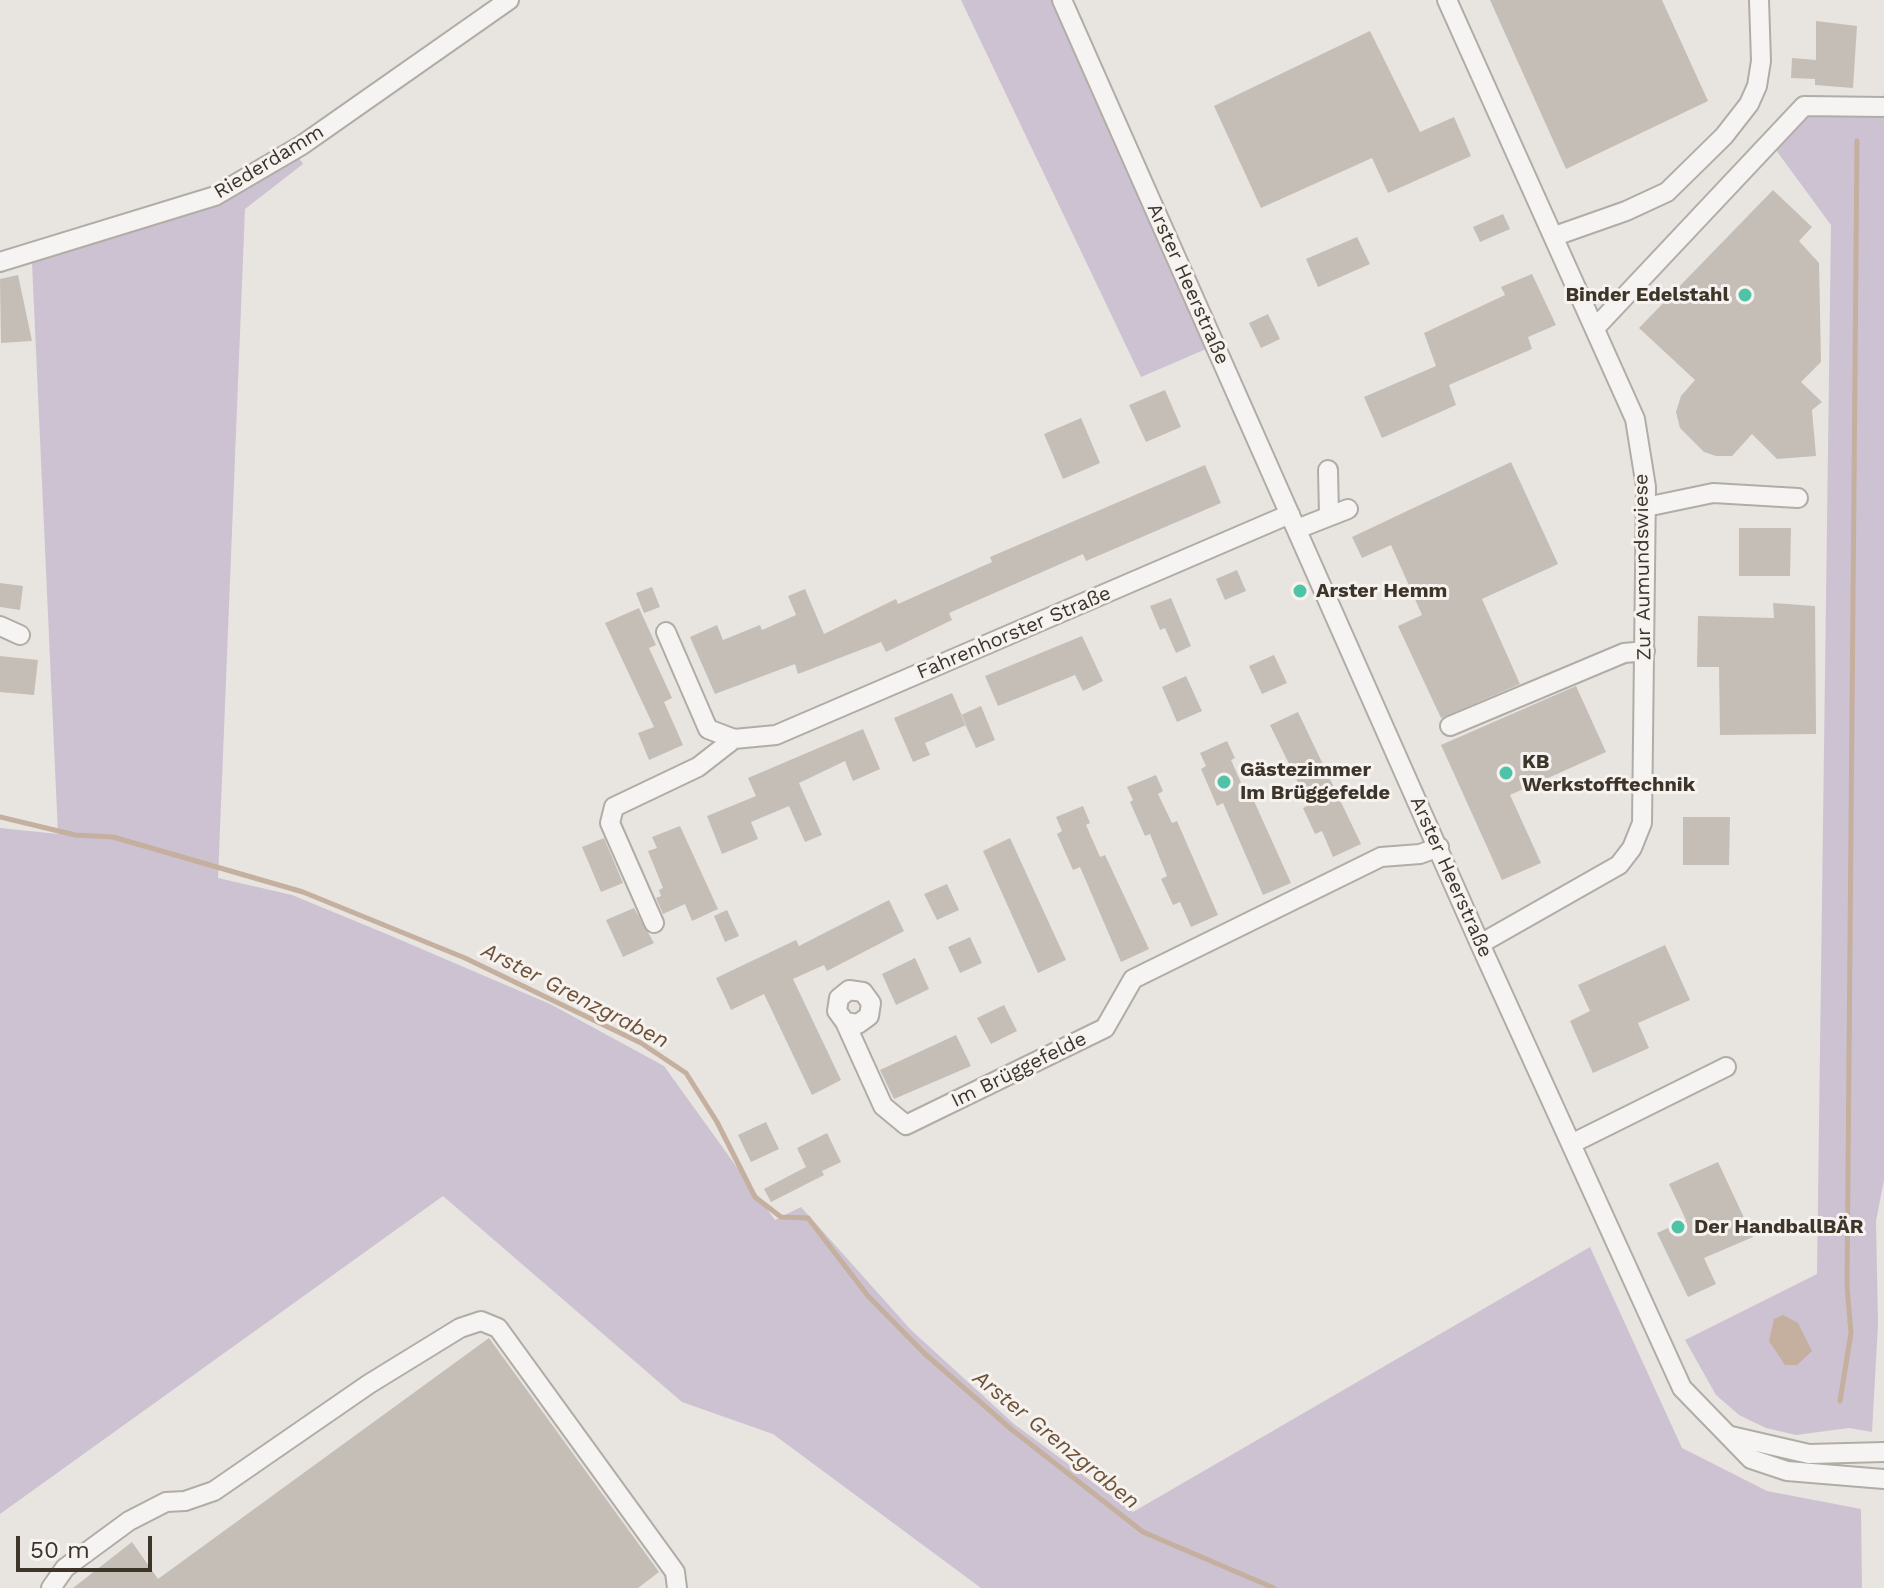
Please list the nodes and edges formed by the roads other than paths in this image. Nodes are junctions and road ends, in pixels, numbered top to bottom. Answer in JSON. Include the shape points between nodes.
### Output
{"nodes":[{"id":1,"x":509,"y":0,"type":"edge"},
{"id":2,"x":1062,"y":0,"type":"edge"},
{"id":3,"x":1447,"y":0,"type":"edge"},
{"id":4,"x":1759,"y":0,"type":"edge"},
{"id":5,"x":1884,"y":107,"type":"edge"},
{"id":6,"x":1555,"y":236,"type":"junction"},
{"id":7,"x":0,"y":262,"type":"edge"},
{"id":8,"x":1596,"y":327,"type":"junction"},
{"id":9,"x":1328,"y":470,"type":"dead end"},
{"id":10,"x":1798,"y":498,"type":"dead end"},
{"id":11,"x":1646,"y":507,"type":"junction"},
{"id":12,"x":1348,"y":509,"type":"dead end"},
{"id":13,"x":1329,"y":515,"type":"junction"},
{"id":14,"x":1294,"y":522,"type":"junction"},
{"id":15,"x":0,"y":626,"type":"edge"},
{"id":16,"x":666,"y":632,"type":"dead end"},
{"id":17,"x":20,"y":635,"type":"dead end"},
{"id":18,"x":1645,"y":651,"type":"junction"},
{"id":19,"x":1450,"y":726,"type":"dead end"},
{"id":20,"x":734,"y":739,"type":"junction"},
{"id":21,"x":1439,"y":847,"type":"junction"},
{"id":22,"x":654,"y":923,"type":"dead end"},
{"id":23,"x":1480,"y":944,"type":"junction"},
{"id":24,"x":845,"y":1022,"type":"dead end"},
{"id":25,"x":1726,"y":1067,"type":"dead end"},
{"id":26,"x":1571,"y":1144,"type":"junction"},
{"id":27,"x":1724,"y":1434,"type":"junction"},
{"id":28,"x":1884,"y":1452,"type":"edge"},
{"id":29,"x":1884,"y":1479,"type":"edge"},
{"id":30,"x":673,"y":1585,"type":"edge"},
{"id":31,"x":51,"y":1588,"type":"edge"}],
"edges":[{"from":1,"to":7,"type":"street","name":"Riederdamm","via":[[302,145],[215,196]]},
{"from":2,"to":14,"type":"street","name":"Arster Heerstraße"},
{"from":3,"to":6,"type":"street","name":"Zur Aumundswiese"},
{"from":4,"to":6,"type":"street","via":[[1757,86],[1724,136],[1667,192]]},
{"from":5,"to":8,"type":"street","via":[[1804,106]]},
{"from":6,"to":8,"type":"street","name":"Zur Aumundswiese"},
{"from":8,"to":11,"type":"street","name":"Zur Aumundswiese","via":[[1635,419]]},
{"from":9,"to":13,"type":"street"},
{"from":10,"to":11,"type":"street","via":[[1713,493]]},
{"from":11,"to":18,"type":"street","name":"Zur Aumundswiese"},
{"from":12,"to":13,"type":"street","name":"Fahrenhorster Straße"},
{"from":13,"to":14,"type":"street","name":"Fahrenhorster Straße"},
{"from":14,"to":20,"type":"street","name":"Fahrenhorster Straße","via":[[776,735]]},
{"from":14,"to":21,"type":"street","name":"Arster Heerstraße"},
{"from":15,"to":17,"type":"street"},
{"from":16,"to":20,"type":"street","via":[[708,729]]},
{"from":18,"to":19,"type":"street","via":[[1624,653]]},
{"from":18,"to":23,"type":"street","name":"Zur Aumundswiese","via":[[1642,823],[1632,848],[1619,865]]},
{"from":20,"to":22,"type":"street","via":[[698,767],[614,807],[610,823]]},
{"from":21,"to":23,"type":"street","name":"Arster Heerstraße"},
{"from":21,"to":24,"type":"street","name":"Im Brüggefelde","via":[[1381,857],[1133,979],[1105,1028],[906,1125],[883,1106]]},
{"from":23,"to":26,"type":"street","name":"Arster Heerstraße"},
{"from":25,"to":26,"type":"street"},
{"from":26,"to":27,"type":"street","name":"Arster Heerstraße","via":[[1682,1388]]},
{"from":27,"to":28,"type":"street","via":[[1809,1454]]},
{"from":27,"to":29,"type":"street","name":"Arster Heerstraße","via":[[1751,1459],[1787,1471]]},
{"from":30,"to":31,"type":"street","via":[[498,1328],[481,1321],[460,1328],[369,1384],[214,1491],[166,1502],[129,1521],[65,1568]]}]}
